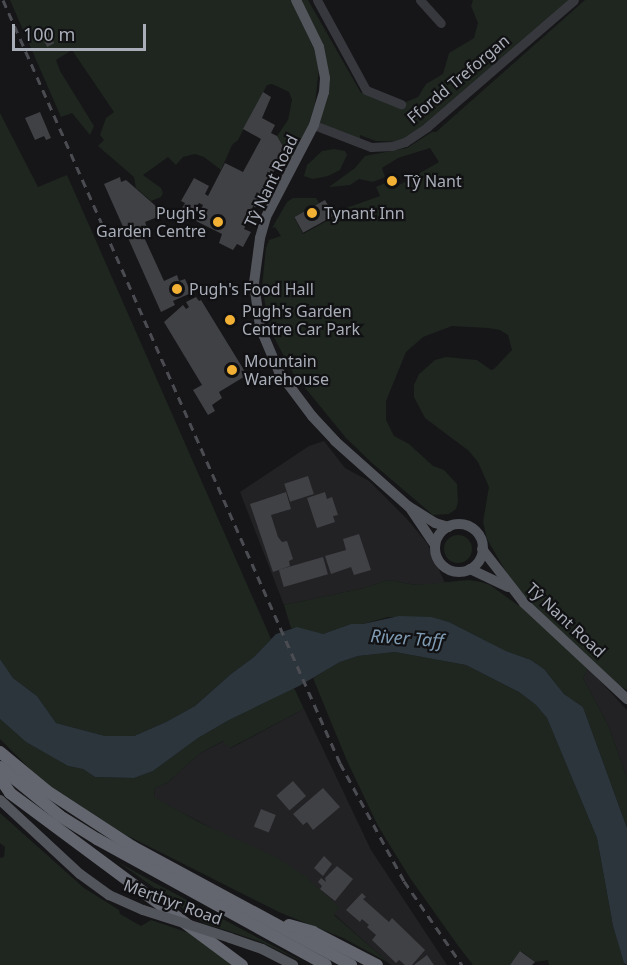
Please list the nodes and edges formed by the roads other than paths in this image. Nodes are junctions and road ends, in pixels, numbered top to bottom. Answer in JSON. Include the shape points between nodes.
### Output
{"nodes":[{"id":1,"x":296,"y":0,"type":"edge"},
{"id":2,"x":317,"y":0,"type":"edge"},
{"id":3,"x":420,"y":0,"type":"edge"},
{"id":4,"x":574,"y":0,"type":"edge"},
{"id":5,"x":441,"y":23,"type":"dead end"},
{"id":6,"x":401,"y":104,"type":"dead end"},
{"id":7,"x":314,"y":125,"type":"junction"},
{"id":8,"x":408,"y":506,"type":"junction"},
{"id":9,"x":448,"y":527,"type":"junction"},
{"id":10,"x":435,"y":544,"type":"junction"},
{"id":11,"x":482,"y":549,"type":"junction"},
{"id":12,"x":470,"y":569,"type":"junction"},
{"id":13,"x":511,"y":589,"type":"junction"},
{"id":14,"x":627,"y":699,"type":"edge"},
{"id":15,"x":0,"y":752,"type":"edge"},
{"id":16,"x":0,"y":767,"type":"edge"},
{"id":17,"x":0,"y":778,"type":"edge"},
{"id":18,"x":0,"y":800,"type":"edge"},
{"id":19,"x":259,"y":915,"type":"junction"},
{"id":20,"x":242,"y":965,"type":"edge"},
{"id":21,"x":293,"y":965,"type":"edge"},
{"id":22,"x":326,"y":965,"type":"edge"},
{"id":23,"x":351,"y":965,"type":"edge"},
{"id":24,"x":378,"y":965,"type":"edge"}],
"edges":[{"from":1,"to":7,"type":"main road","name":"Tŷ Nant Road","via":[[323,63],[324,92]]},
{"from":2,"to":6,"type":"street","via":[[366,90]]},
{"from":3,"to":5,"type":"street"},
{"from":4,"to":7,"type":"street","name":"Ffordd Treforgan","via":[[405,142],[371,147]]},
{"from":7,"to":8,"type":"main road","name":"Tŷ Nant Road","via":[[266,218],[260,238],[254,283],[260,327],[279,372],[312,416]]},
{"from":8,"to":9,"type":"main road","name":"Tŷ Nant Road"},
{"from":8,"to":10,"type":"main road","name":"Tŷ Nant Road"},
{"from":9,"to":10,"type":"main road"},
{"from":9,"to":11,"type":"main road","name":"Tŷ Nant Road","via":[[456,524],[471,528]]},
{"from":10,"to":12,"type":"main road","name":"Tŷ Nant Road","via":[[436,556],[447,569]]},
{"from":11,"to":12,"type":"main road","via":[[481,557]]},
{"from":11,"to":13,"type":"main road","name":"Tŷ Nant Road"},
{"from":12,"to":13,"type":"main road","name":"Tŷ Nant Road"},
{"from":13,"to":14,"type":"main road","name":"Tŷ Nant Road"},
{"from":15,"to":19,"type":"highway","via":[[72,809],[133,848]]},
{"from":16,"to":22,"type":"highway","via":[[60,816],[97,839]]},
{"from":17,"to":20,"type":"highway","via":[[10,793]]},
{"from":18,"to":21,"type":"main road","name":"Merthyr Road","bridge":true,"via":[[80,874],[110,895],[143,910],[262,949]]},
{"from":19,"to":23,"type":"highway"},
{"from":19,"to":24,"type":"highway","via":[[313,932]]}]}
